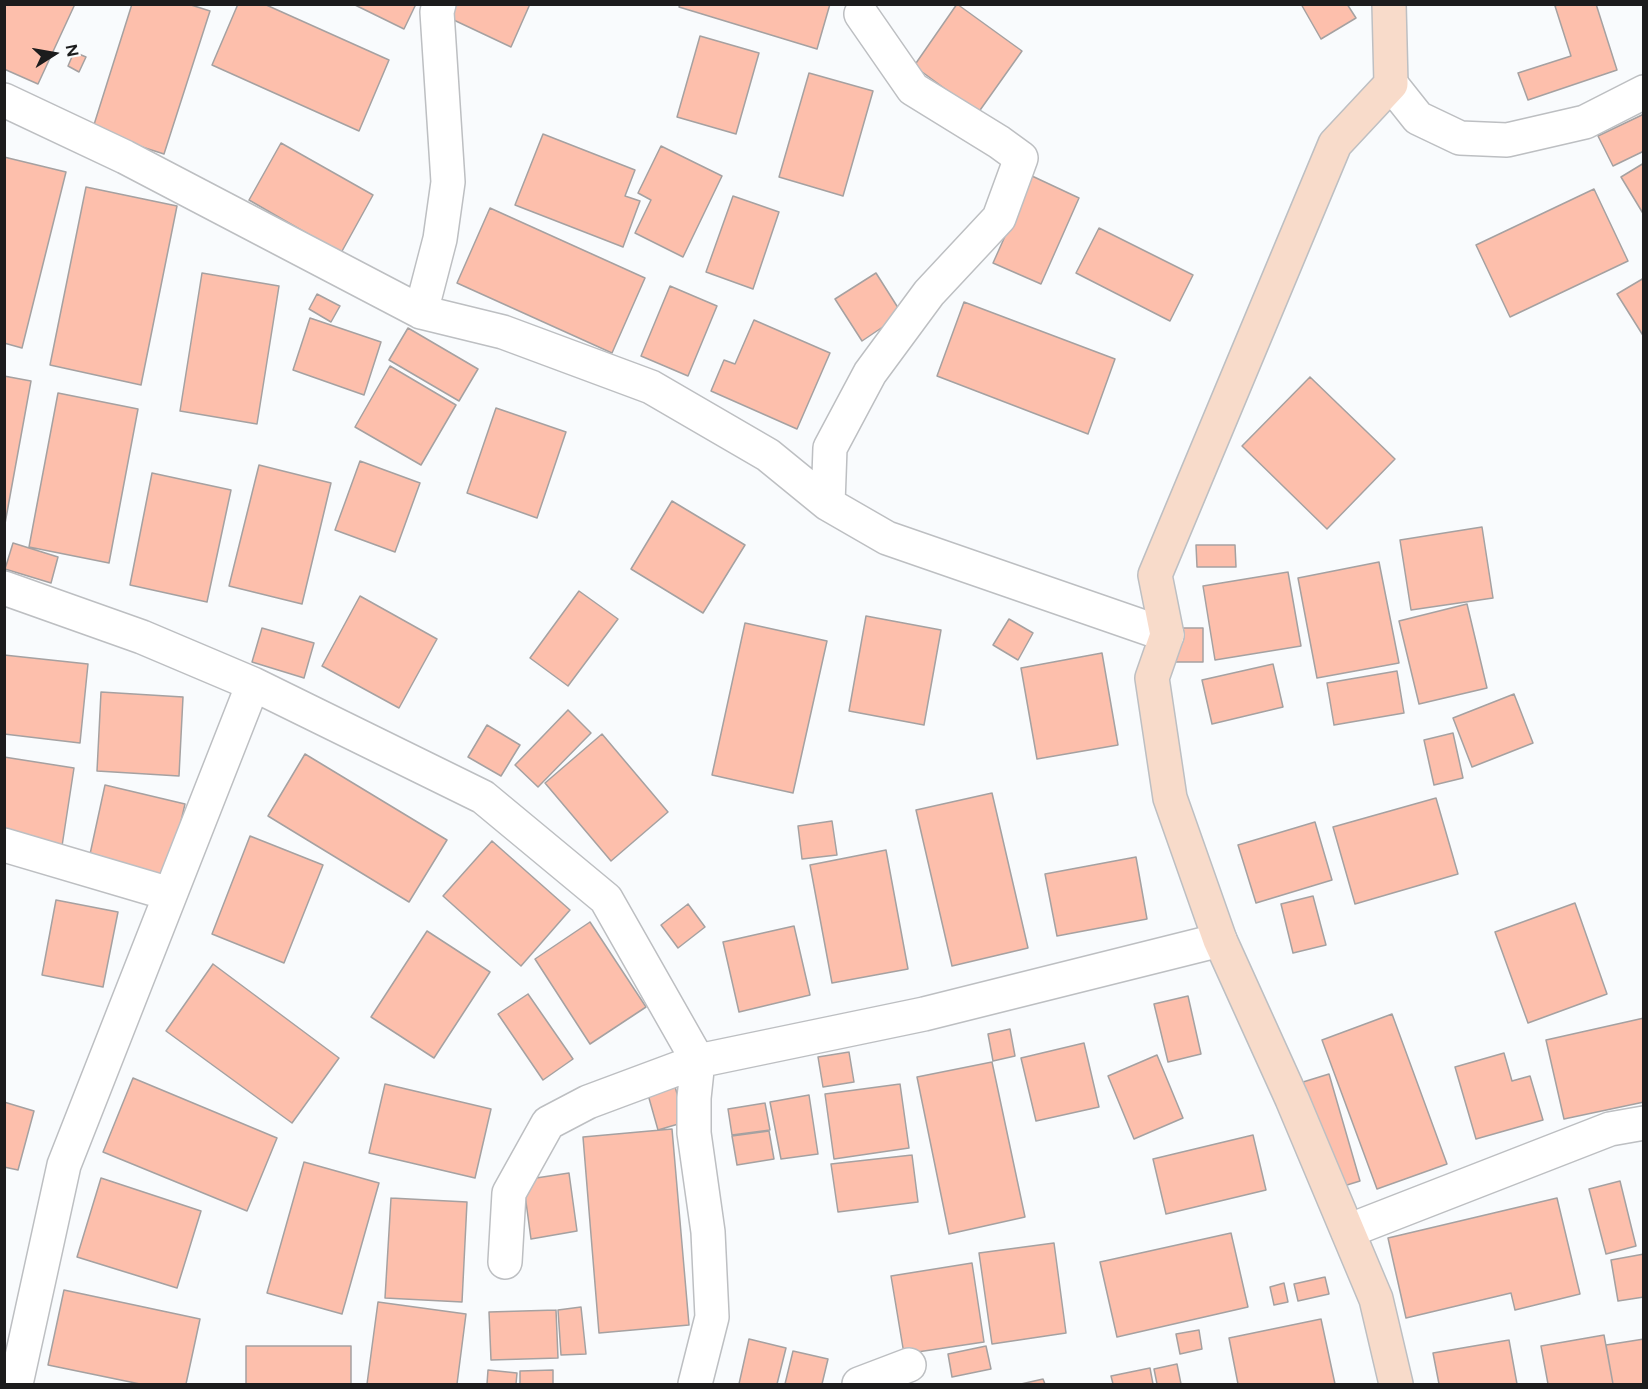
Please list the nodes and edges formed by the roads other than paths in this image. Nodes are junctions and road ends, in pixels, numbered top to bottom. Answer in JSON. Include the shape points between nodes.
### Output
{"nodes":[{"id":1,"x":439,"y":4,"type":"edge"},
{"id":2,"x":1389,"y":4,"type":"edge"},
{"id":3,"x":861,"y":14,"type":"dead end"},
{"id":4,"x":1391,"y":84,"type":"junction"},
{"id":5,"x":1644,"y":92,"type":"edge"},
{"id":6,"x":4,"y":100,"type":"edge"},
{"id":7,"x":421,"y":312,"type":"junction"},
{"id":8,"x":828,"y":504,"type":"junction"},
{"id":9,"x":4,"y":588,"type":"edge"},
{"id":10,"x":1167,"y":635,"type":"junction"},
{"id":11,"x":253,"y":684,"type":"junction"},
{"id":12,"x":4,"y":845,"type":"edge"},
{"id":13,"x":170,"y":894,"type":"junction"},
{"id":14,"x":1220,"y":940,"type":"junction"},
{"id":15,"x":698,"y":1061,"type":"junction"},
{"id":16,"x":1644,"y":1123,"type":"edge"},
{"id":17,"x":1348,"y":1231,"type":"junction"},
{"id":18,"x":505,"y":1262,"type":"dead end"},
{"id":19,"x":909,"y":1365,"type":"dead end"},
{"id":20,"x":16,"y":1384,"type":"edge"},
{"id":21,"x":695,"y":1384,"type":"edge"},
{"id":22,"x":859,"y":1384,"type":"edge"},
{"id":23,"x":1396,"y":1384,"type":"edge"}],
"edges":[{"from":1,"to":7,"type":"street","via":[[436,12],[448,182],[440,239]]},
{"from":2,"to":4,"type":"street"},
{"from":3,"to":8,"type":"street","via":[[913,89],[1021,158],[999,218],[929,293],[870,373],[830,448]]},
{"from":4,"to":5,"type":"street","via":[[1418,118],[1460,138],[1507,140],[1585,123]]},
{"from":4,"to":10,"type":"street","via":[[1335,144],[1155,575]]},
{"from":6,"to":7,"type":"street","via":[[125,157]]},
{"from":7,"to":8,"type":"street","via":[[504,332],[651,387],[768,455]]},
{"from":8,"to":10,"type":"street","via":[[887,538]]},
{"from":9,"to":11,"type":"street","via":[[142,637]]},
{"from":10,"to":14,"type":"street","via":[[1152,678],[1170,798]]},
{"from":11,"to":13,"type":"street"},
{"from":11,"to":15,"type":"street","via":[[483,797],[606,899]]},
{"from":12,"to":13,"type":"street"},
{"from":13,"to":20,"type":"street","via":[[64,1165]]},
{"from":14,"to":15,"type":"street","via":[[924,1014]]},
{"from":14,"to":17,"type":"street"},
{"from":15,"to":18,"type":"street","via":[[588,1102],[548,1123],[509,1193]]},
{"from":15,"to":21,"type":"street","via":[[694,1133],[708,1232],[712,1317]]},
{"from":16,"to":17,"type":"street","via":[[1610,1129]]},
{"from":17,"to":23,"type":"street","via":[[1376,1299]]},
{"from":19,"to":22,"type":"street"}]}
